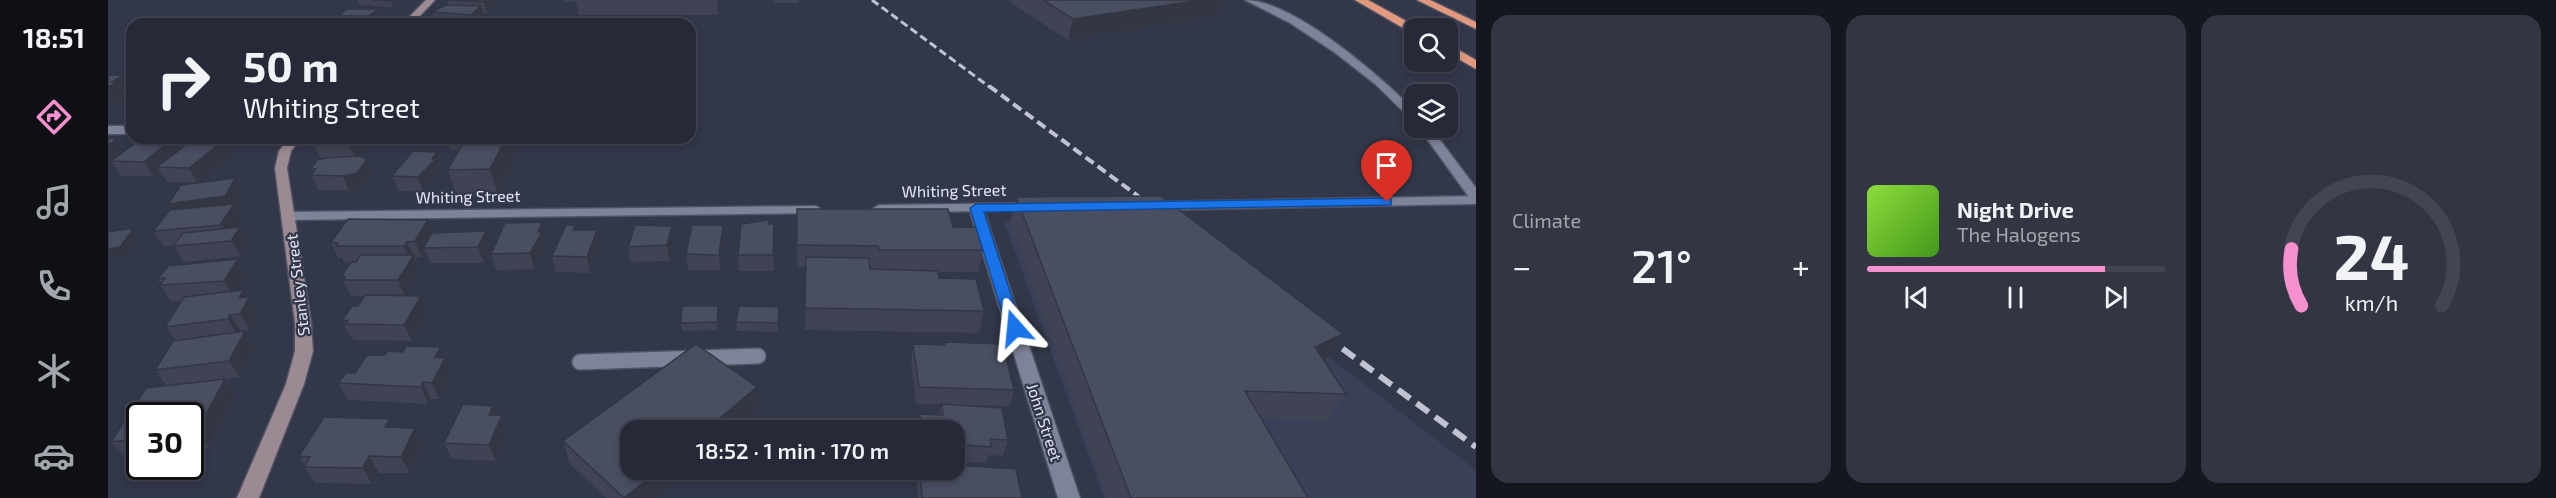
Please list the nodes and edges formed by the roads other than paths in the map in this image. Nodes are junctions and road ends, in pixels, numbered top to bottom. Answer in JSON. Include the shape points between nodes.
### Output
{"nodes":[{"id":1,"x":431,"y":0,"type":"edge"},
{"id":2,"x":1249,"y":0,"type":"edge"},
{"id":3,"x":1360,"y":0,"type":"edge"},
{"id":4,"x":1422,"y":0,"type":"edge"},
{"id":5,"x":413,"y":18,"type":"edge"},
{"id":6,"x":1404,"y":24,"type":"edge"},
{"id":7,"x":1476,"y":26,"type":"edge"},
{"id":8,"x":1458,"y":54,"type":"edge"},
{"id":9,"x":1476,"y":65,"type":"edge"},
{"id":10,"x":1404,"y":106,"type":"edge"},
{"id":11,"x":108,"y":130,"type":"edge"},
{"id":12,"x":126,"y":130,"type":"edge"},
{"id":13,"x":1432,"y":138,"type":"edge"},
{"id":14,"x":290,"y":144,"type":"edge"},
{"id":15,"x":1476,"y":199,"type":"edge"},
{"id":16,"x":1139,"y":206,"type":"edge"},
{"id":17,"x":1046,"y":207,"type":"edge"},
{"id":18,"x":976,"y":208,"type":"junction"},
{"id":19,"x":870,"y":209,"type":"edge"},
{"id":20,"x":834,"y":210,"type":"edge"},
{"id":21,"x":289,"y":216,"type":"junction"},
{"id":22,"x":758,"y":356,"type":"dead end"},
{"id":23,"x":580,"y":362,"type":"dead end"},
{"id":24,"x":248,"y":498,"type":"edge"},
{"id":25,"x":1069,"y":498,"type":"edge"}],
"edges":[{"from":1,"to":5,"type":"main road"},
{"from":2,"to":10,"type":"street","via":[[1343,55]]},
{"from":3,"to":6,"type":"highway"},
{"from":4,"to":7,"type":"highway"},
{"from":8,"to":9,"type":"highway"},
{"from":11,"to":12,"type":"street"},
{"from":13,"to":15,"type":"street"},
{"from":14,"to":21,"type":"main road","name":"Stanley Street","via":[[282,164]]},
{"from":15,"to":16,"type":"street"},
{"from":17,"to":18,"type":"street","name":"Whiting Street"},
{"from":18,"to":19,"type":"street","name":"Whiting Street"},
{"from":18,"to":25,"type":"street","name":"John Street"},
{"from":20,"to":21,"type":"street","name":"Whiting Street"},
{"from":21,"to":24,"type":"main road","name":"Stanley Street","via":[[303,323],[303,358]]},
{"from":22,"to":23,"type":"lane"}]}
